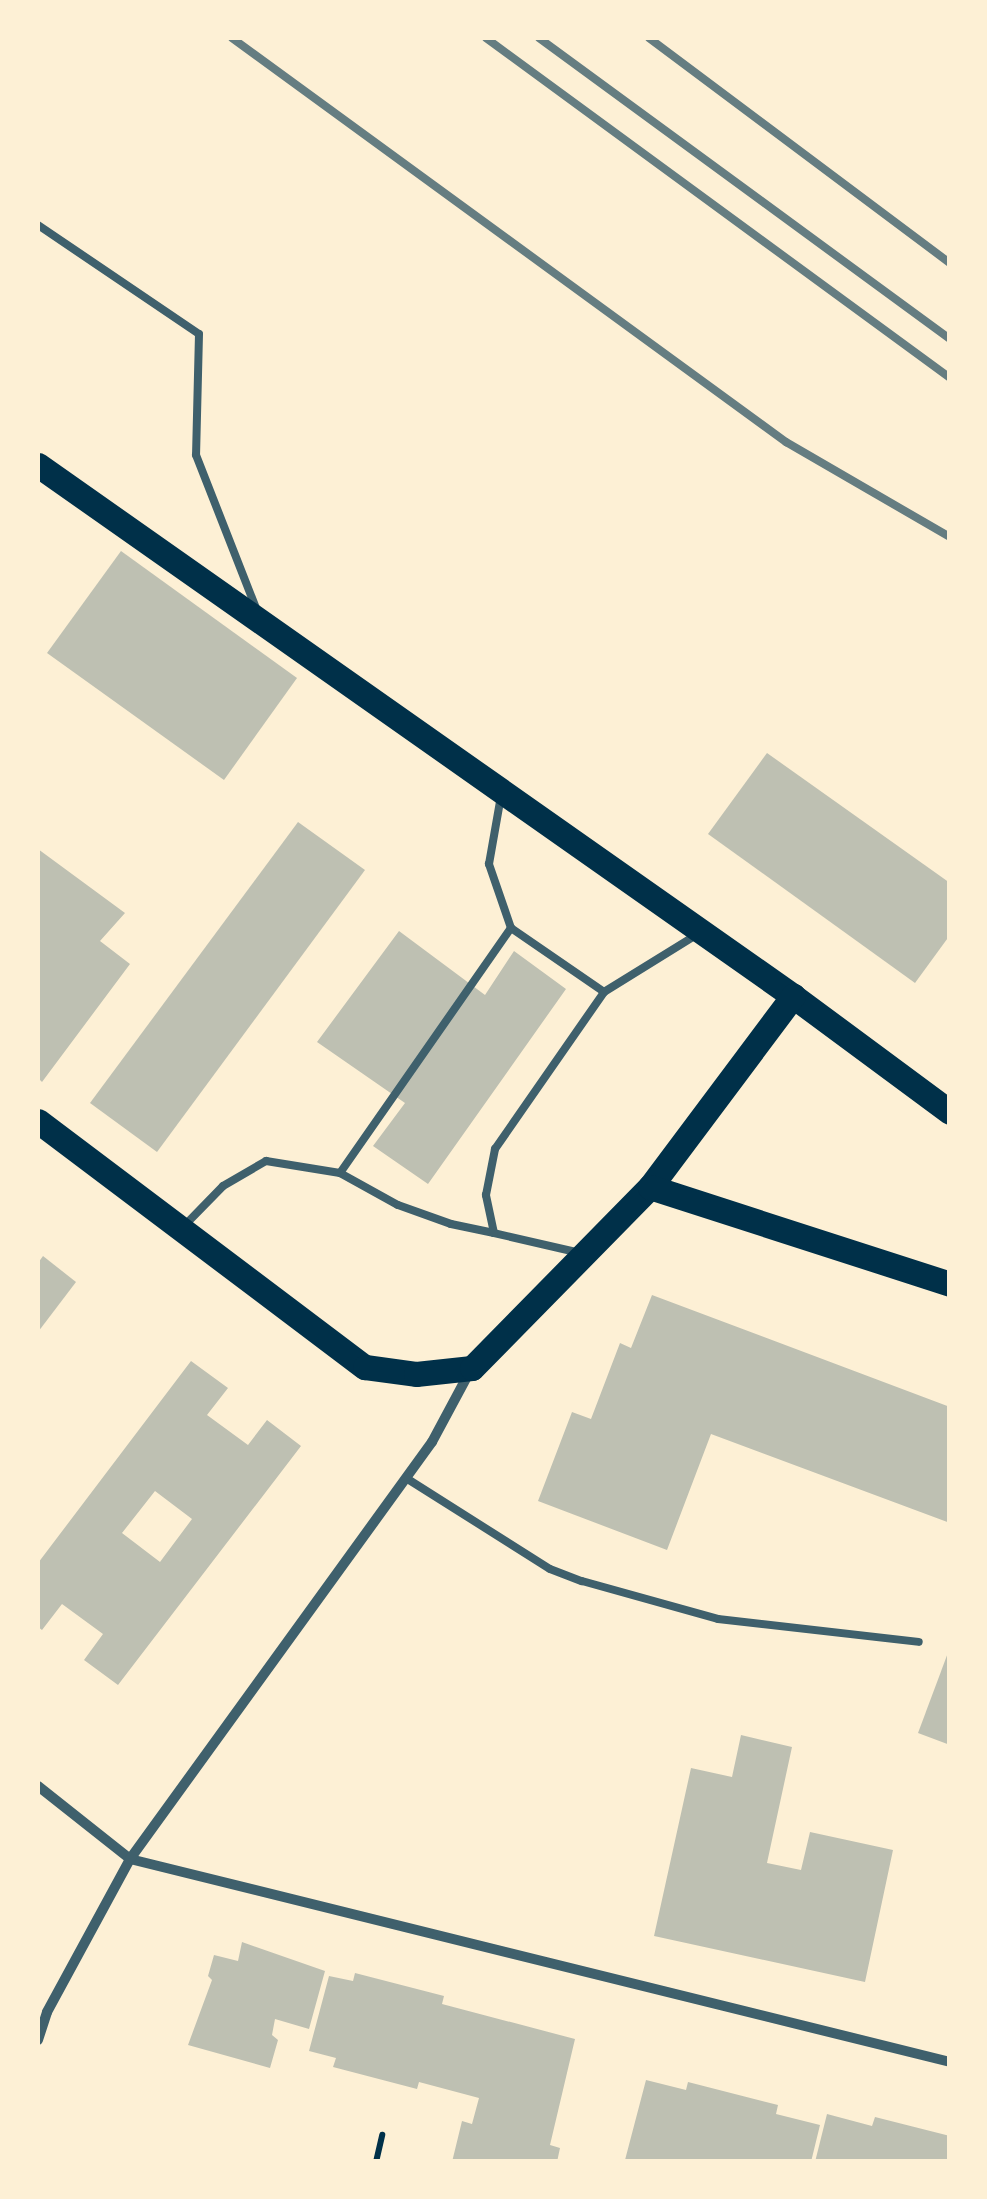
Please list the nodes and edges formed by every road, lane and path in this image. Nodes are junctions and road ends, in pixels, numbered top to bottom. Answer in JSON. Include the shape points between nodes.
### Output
{"nodes":[{"id":1,"x":38,"y":225,"type":"edge"},
{"id":2,"x":38,"y":465,"type":"edge"},
{"id":3,"x":261,"y":622,"type":"junction"},
{"id":4,"x":502,"y":791,"type":"junction"},
{"id":5,"x":511,"y":928,"type":"junction"},
{"id":6,"x":702,"y":932,"type":"junction"},
{"id":7,"x":604,"y":992,"type":"junction"},
{"id":8,"x":793,"y":996,"type":"junction"},
{"id":9,"x":950,"y":1112,"type":"edge"},
{"id":10,"x":38,"y":1121,"type":"edge"},
{"id":11,"x":340,"y":1173,"type":"junction"},
{"id":12,"x":650,"y":1188,"type":"junction"},
{"id":13,"x":182,"y":1228,"type":"junction"},
{"id":14,"x":494,"y":1232,"type":"junction"},
{"id":15,"x":586,"y":1254,"type":"junction"},
{"id":16,"x":950,"y":1284,"type":"edge"},
{"id":17,"x":472,"y":1368,"type":"junction"},
{"id":18,"x":406,"y":1478,"type":"junction"},
{"id":19,"x":918,"y":1642,"type":"dead end"},
{"id":20,"x":38,"y":1786,"type":"edge"},
{"id":21,"x":130,"y":1859,"type":"junction"},
{"id":22,"x":38,"y":2040,"type":"edge"},
{"id":23,"x":950,"y":2062,"type":"edge"},
{"id":24,"x":382,"y":2134,"type":"dead end"},
{"id":25,"x":376,"y":2162,"type":"edge"}],
"edges":[{"from":1,"to":3,"type":"lane","via":[[199,334],[196,455]]},
{"from":2,"to":3,"type":"main road"},
{"from":3,"to":4,"type":"main road"},
{"from":4,"to":5,"type":"lane","via":[[489,864]]},
{"from":4,"to":6,"type":"main road"},
{"from":5,"to":7,"type":"lane"},
{"from":5,"to":11,"type":"lane"},
{"from":6,"to":7,"type":"lane"},
{"from":6,"to":8,"type":"main road"},
{"from":7,"to":14,"type":"lane","via":[[495,1149],[486,1195]]},
{"from":8,"to":9,"type":"main road"},
{"from":8,"to":12,"type":"main road"},
{"from":10,"to":13,"type":"main road"},
{"from":11,"to":13,"type":"lane","via":[[266,1161],[223,1186]]},
{"from":11,"to":14,"type":"lane","via":[[398,1204]]},
{"from":12,"to":15,"type":"main road"},
{"from":12,"to":16,"type":"main road"},
{"from":13,"to":17,"type":"main road","via":[[365,1367],[416,1374]]},
{"from":14,"to":15,"type":"lane"},
{"from":15,"to":17,"type":"main road"},
{"from":17,"to":18,"type":"street"},
{"from":18,"to":19,"type":"lane","via":[[550,1570],[582,1581],[718,1619]]},
{"from":18,"to":21,"type":"street"},
{"from":20,"to":21,"type":"street"},
{"from":21,"to":22,"type":"street"},
{"from":21,"to":23,"type":"street"},
{"from":24,"to":25,"type":"path"}]}
